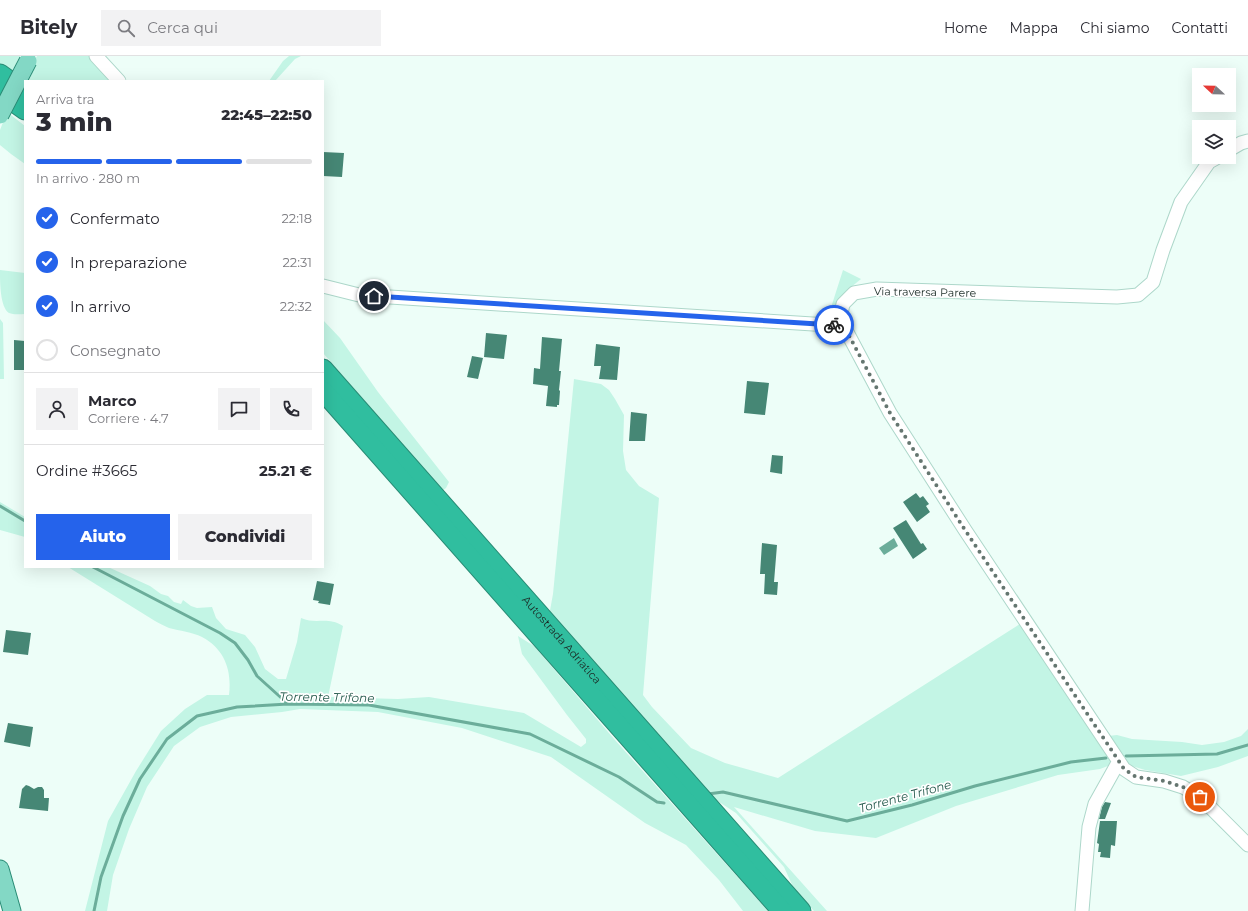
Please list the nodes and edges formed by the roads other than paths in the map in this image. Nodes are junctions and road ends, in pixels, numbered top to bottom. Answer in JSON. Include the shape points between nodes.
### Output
{"nodes":[{"id":1,"x":96,"y":56,"type":"edge"},
{"id":2,"x":29,"y":58,"type":"edge"},
{"id":3,"x":0,"y":74,"type":"edge"},
{"id":4,"x":118,"y":80,"type":"edge"},
{"id":5,"x":24,"y":91,"type":"edge"},
{"id":6,"x":0,"y":92,"type":"edge"},
{"id":7,"x":24,"y":109,"type":"edge"},
{"id":8,"x":0,"y":115,"type":"edge"},
{"id":9,"x":1248,"y":141,"type":"edge"},
{"id":10,"x":1236,"y":146,"type":"edge"},
{"id":11,"x":1208,"y":164,"type":"edge"},
{"id":12,"x":324,"y":286,"type":"edge"},
{"id":13,"x":844,"y":326,"type":"junction"},
{"id":14,"x":324,"y":370,"type":"edge"},
{"id":15,"x":324,"y":392,"type":"edge"},
{"id":16,"x":1119,"y":761,"type":"junction"},
{"id":17,"x":1248,"y":845,"type":"edge"},
{"id":18,"x":0,"y":869,"type":"edge"},
{"id":19,"x":12,"y":911,"type":"edge"},
{"id":20,"x":782,"y":911,"type":"edge"},
{"id":21,"x":801,"y":911,"type":"edge"},
{"id":22,"x":1082,"y":911,"type":"edge"}],
"edges":[{"from":1,"to":4,"type":"street"},
{"from":2,"to":8,"type":"main road","bridge":true},
{"from":3,"to":5,"type":"highway"},
{"from":6,"to":7,"type":"highway"},
{"from":9,"to":10,"type":"street"},
{"from":11,"to":13,"type":"street","name":"Via traversa Parere","via":[[1182,202],[1153,282],[1138,295],[1117,297],[877,289],[854,293],[843,304],[840,319]]},
{"from":12,"to":13,"type":"street","via":[[360,295]]},
{"from":13,"to":16,"type":"street","name":"Via traversa Parere","via":[[890,413]]},
{"from":14,"to":21,"type":"highway","name":"Autostrada Adriatica"},
{"from":15,"to":20,"type":"highway","name":"Autostrada Adriatica"},
{"from":16,"to":17,"type":"street","name":"Via traversa Parere","via":[[1124,769],[1136,777],[1164,781],[1183,787],[1200,797]]},
{"from":16,"to":22,"type":"street","via":[[1095,804],[1089,827]]},
{"from":18,"to":19,"type":"main road"}]}
